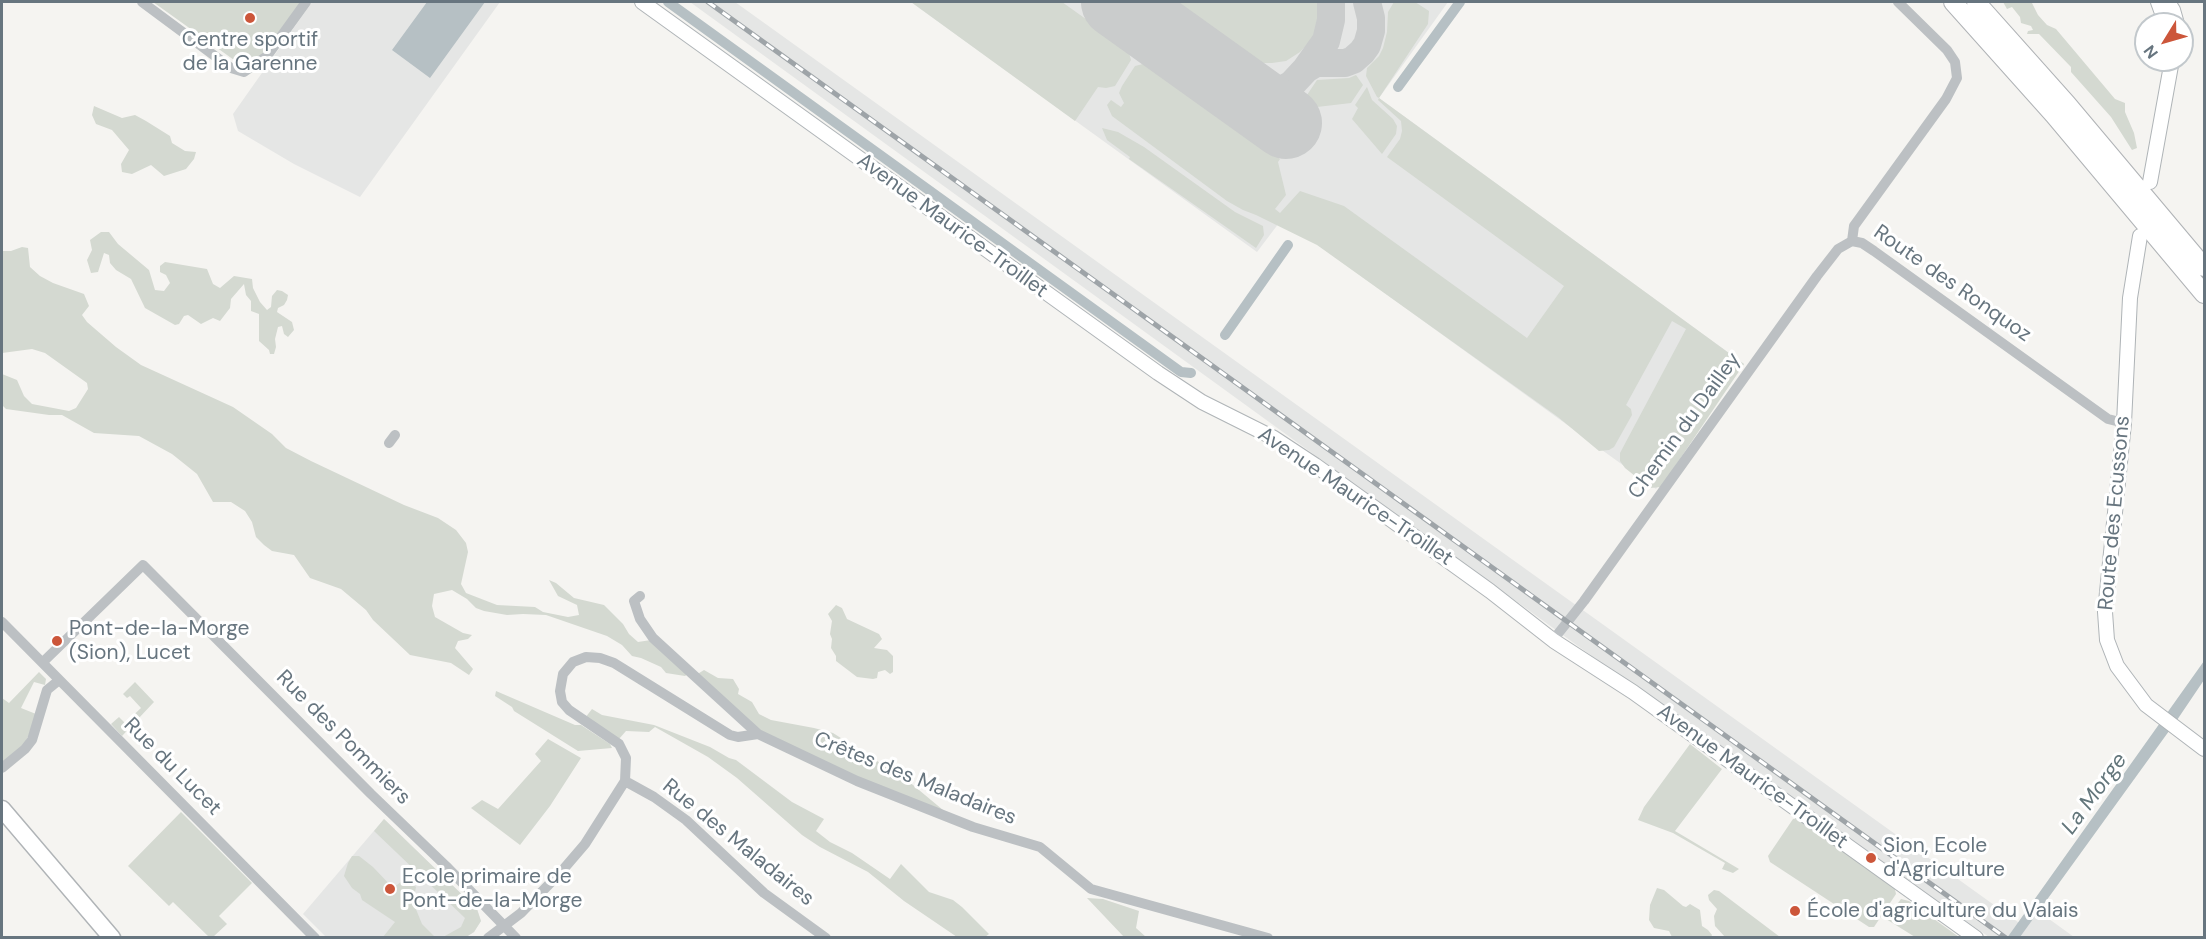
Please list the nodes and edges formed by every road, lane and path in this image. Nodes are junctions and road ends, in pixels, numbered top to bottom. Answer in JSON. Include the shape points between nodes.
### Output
{"nodes":[{"id":1,"x":142,"y":2,"type":"edge"},
{"id":2,"x":306,"y":2,"type":"edge"},
{"id":3,"x":642,"y":2,"type":"edge"},
{"id":4,"x":1898,"y":2,"type":"edge"},
{"id":5,"x":1953,"y":2,"type":"edge"},
{"id":6,"x":1976,"y":2,"type":"edge"},
{"id":7,"x":2170,"y":72,"type":"edge"},
{"id":8,"x":2150,"y":182,"type":"dead end"},
{"id":9,"x":2140,"y":236,"type":"dead end"},
{"id":10,"x":1852,"y":241,"type":"junction"},
{"id":11,"x":2205,"y":267,"type":"edge"},
{"id":12,"x":2205,"y":294,"type":"edge"},
{"id":13,"x":2124,"y":423,"type":"junction"},
{"id":14,"x":640,"y":596,"type":"dead end"},
{"id":15,"x":2,"y":622,"type":"edge"},
{"id":16,"x":1553,"y":640,"type":"junction"},
{"id":17,"x":43,"y":662,"type":"junction"},
{"id":18,"x":58,"y":681,"type":"junction"},
{"id":19,"x":758,"y":734,"type":"junction"},
{"id":20,"x":2205,"y":749,"type":"edge"},
{"id":21,"x":2,"y":768,"type":"edge"},
{"id":22,"x":625,"y":781,"type":"junction"},
{"id":23,"x":2,"y":809,"type":"edge"},
{"id":24,"x":505,"y":927,"type":"junction"},
{"id":25,"x":112,"y":938,"type":"edge"},
{"id":26,"x":315,"y":938,"type":"edge"},
{"id":27,"x":488,"y":938,"type":"edge"},
{"id":28,"x":516,"y":938,"type":"edge"},
{"id":29,"x":826,"y":938,"type":"edge"},
{"id":30,"x":1268,"y":938,"type":"edge"},
{"id":31,"x":1976,"y":938,"type":"edge"}],
"edges":[{"from":1,"to":2,"type":"street","via":[[231,68],[244,72],[267,56]]},
{"from":3,"to":16,"type":"street","name":"Avenue Maurice-Troillet","via":[[1158,373],[1315,465]]},
{"from":4,"to":10,"type":"street","name":"Route des Ronquoz","via":[[1947,50],[1955,62],[1957,78],[1854,226]]},
{"from":5,"to":12,"type":"highway"},
{"from":6,"to":11,"type":"highway"},
{"from":7,"to":8,"type":"street"},
{"from":9,"to":13,"type":"street","name":"Route des Ecussons","via":[[2130,298]]},
{"from":10,"to":13,"type":"street","name":"Route des Ronquoz","via":[[1874,250],[2108,419]]},
{"from":10,"to":16,"type":"street","name":"Chemin du Dailley","via":[[1838,249],[1817,276]]},
{"from":13,"to":20,"type":"street","name":"Route des Ecussons","via":[[2105,612],[2107,640],[2117,666],[2141,699]]},
{"from":14,"to":19,"type":"street","name":"Crêtes des Maladaires","via":[[634,602],[652,638]]},
{"from":15,"to":17,"type":"street","name":"Rue du Lucet"},
{"from":16,"to":31,"type":"street","name":"Avenue Maurice-Troillet","via":[[1633,692]]},
{"from":17,"to":18,"type":"street","name":"Rue du Lucet"},
{"from":17,"to":24,"type":"street","name":"Rue des Pommiers","via":[[143,565]]},
{"from":18,"to":21,"type":"street","via":[[47,690],[32,740]]},
{"from":18,"to":26,"type":"street","name":"Rue du Lucet"},
{"from":19,"to":22,"type":"street","via":[[730,735],[614,663],[586,657],[573,662],[563,674],[562,702],[619,744],[626,758]]},
{"from":19,"to":30,"type":"street","name":"Crêtes des Maladaires","via":[[857,781],[973,827],[1040,847],[1091,889]]},
{"from":22,"to":24,"type":"street","via":[[585,844]]},
{"from":22,"to":29,"type":"street","name":"Rue des Maladaires","via":[[686,820],[764,893]]},
{"from":23,"to":25,"type":"main road"},
{"from":24,"to":27,"type":"street"},
{"from":24,"to":28,"type":"street","name":"Rue des Pommiers"}]}
